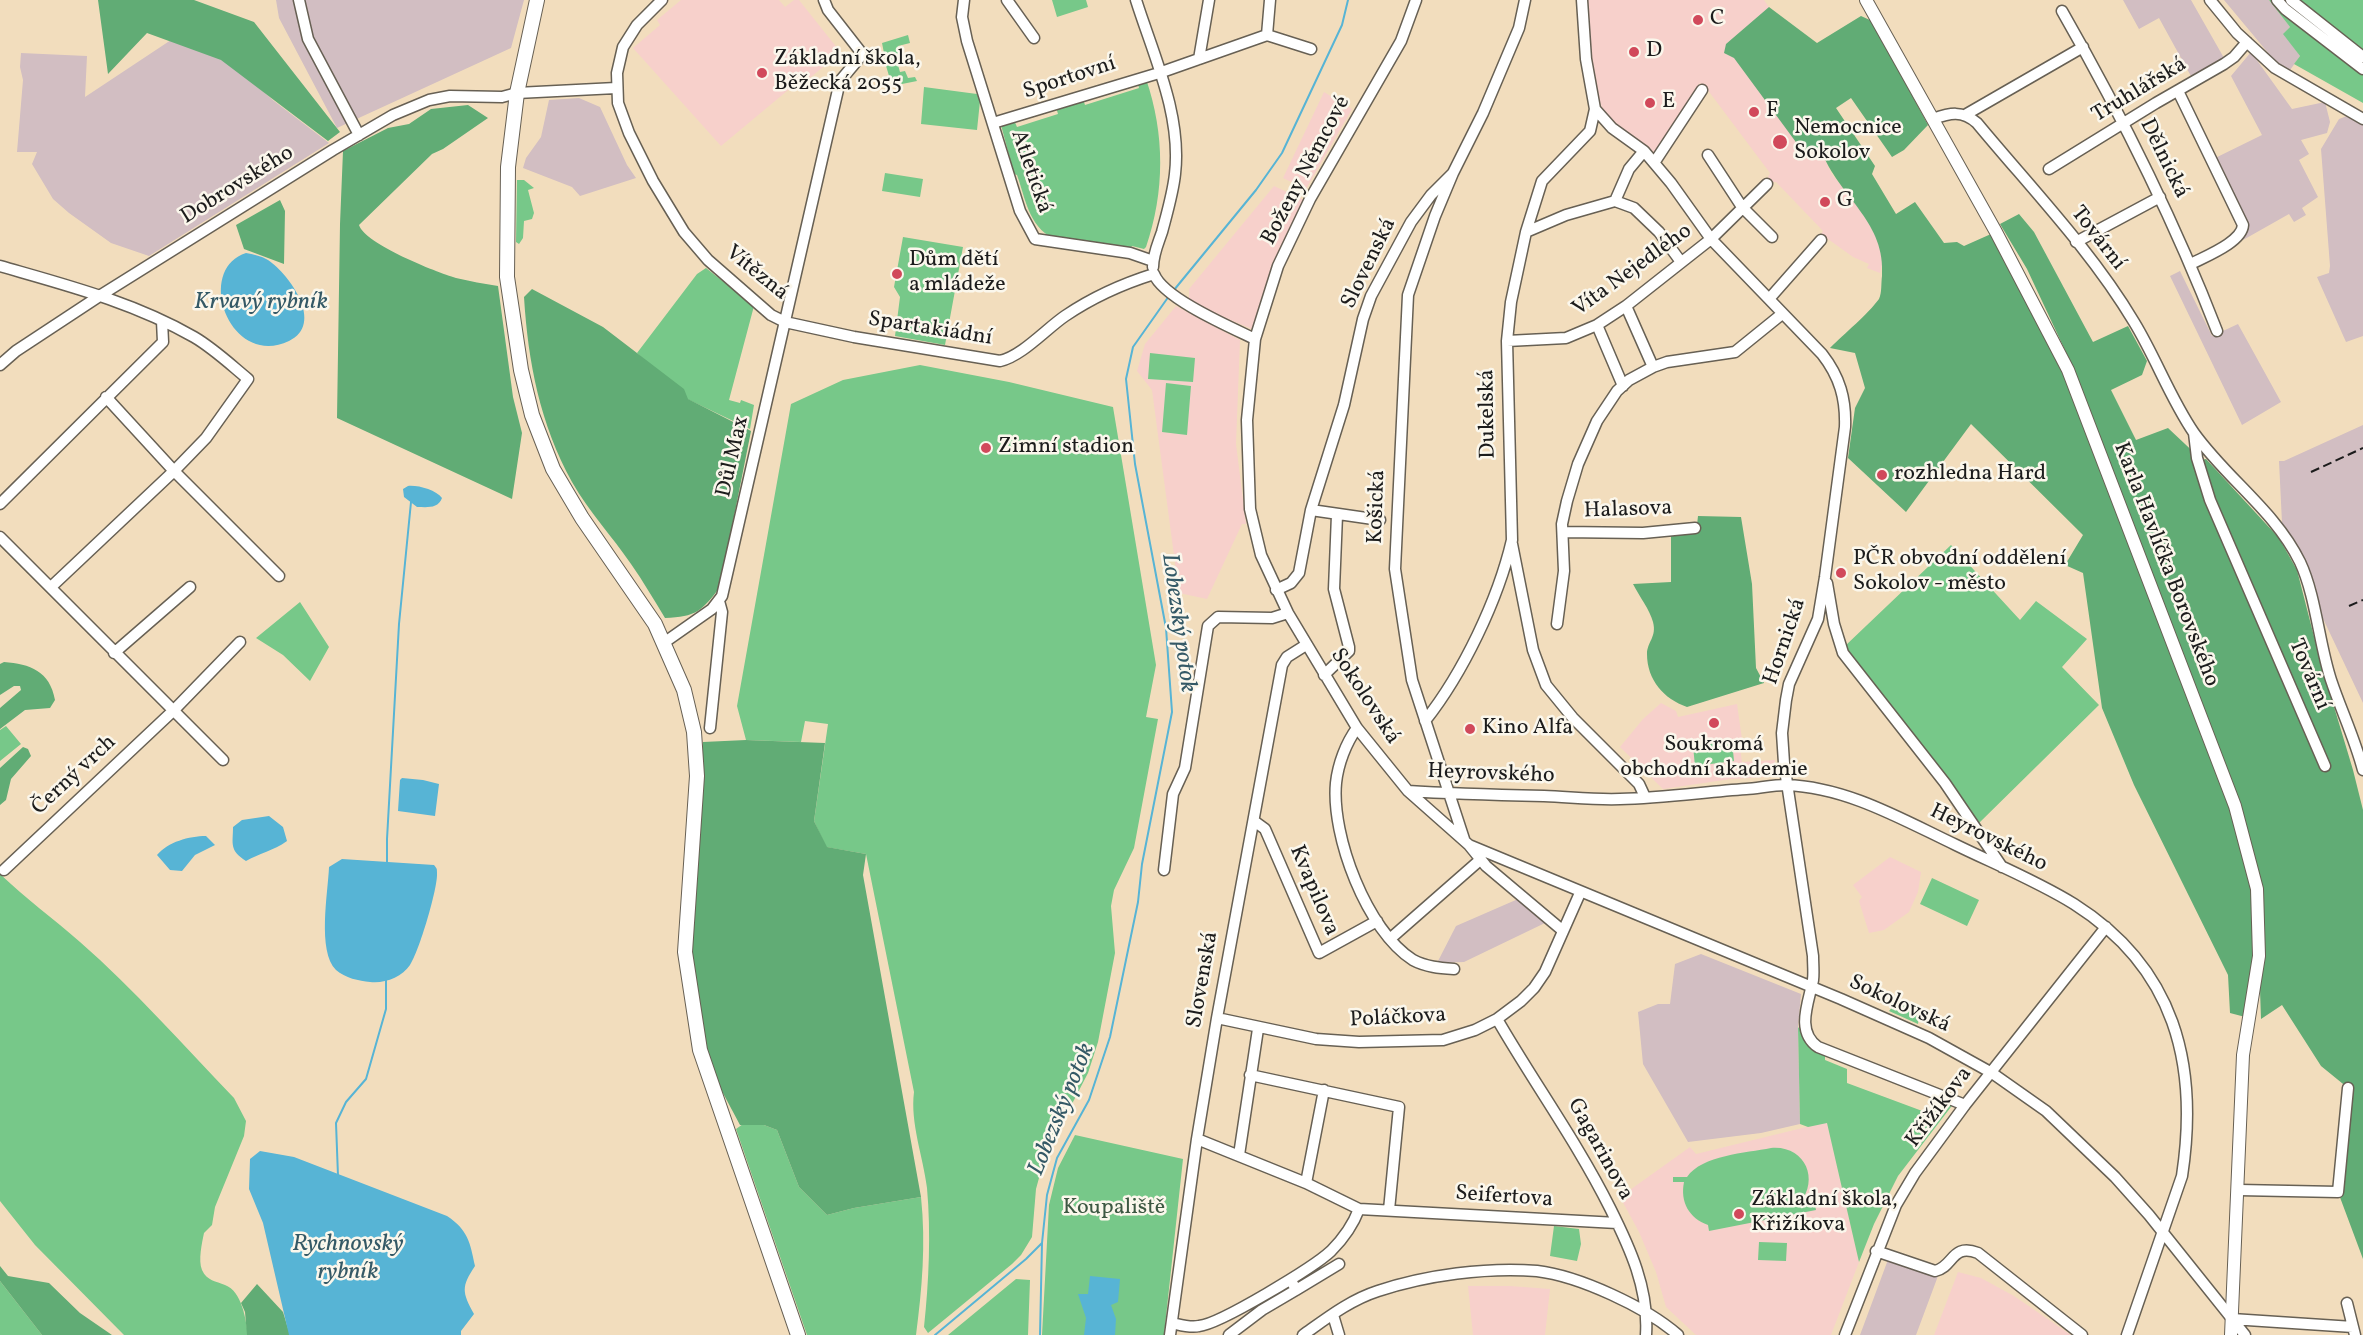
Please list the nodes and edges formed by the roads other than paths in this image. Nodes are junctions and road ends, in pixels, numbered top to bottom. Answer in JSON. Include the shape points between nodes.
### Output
{"nodes":[{"id":1,"x":299,"y":0,"type":"edge"},
{"id":2,"x":537,"y":0,"type":"edge"},
{"id":3,"x":662,"y":0,"type":"edge"},
{"id":4,"x":824,"y":0,"type":"edge"},
{"id":5,"x":964,"y":0,"type":"edge"},
{"id":6,"x":1007,"y":0,"type":"edge"},
{"id":7,"x":1136,"y":0,"type":"edge"},
{"id":8,"x":1209,"y":0,"type":"edge"},
{"id":9,"x":1270,"y":0,"type":"edge"},
{"id":10,"x":1416,"y":0,"type":"edge"},
{"id":11,"x":1525,"y":0,"type":"edge"},
{"id":12,"x":1582,"y":0,"type":"edge"},
{"id":13,"x":1866,"y":0,"type":"edge"},
{"id":14,"x":2210,"y":0,"type":"edge"},
{"id":15,"x":2277,"y":0,"type":"edge"},
{"id":16,"x":2291,"y":0,"type":"edge"},
{"id":17,"x":2062,"y":11,"type":"dead end"},
{"id":18,"x":1267,"y":35,"type":"junction"},
{"id":19,"x":1034,"y":38,"type":"dead end"},
{"id":20,"x":2247,"y":42,"type":"junction"},
{"id":21,"x":2083,"y":47,"type":"junction"},
{"id":22,"x":1311,"y":50,"type":"dead end"},
{"id":23,"x":2363,"y":57,"type":"edge"},
{"id":24,"x":1199,"y":59,"type":"junction"},
{"id":25,"x":2363,"y":69,"type":"edge"},
{"id":26,"x":1159,"y":73,"type":"junction"},
{"id":27,"x":616,"y":88,"type":"junction"},
{"id":28,"x":1702,"y":90,"type":"dead end"},
{"id":29,"x":2178,"y":91,"type":"junction"},
{"id":30,"x":517,"y":93,"type":"junction"},
{"id":31,"x":1595,"y":109,"type":"junction"},
{"id":32,"x":1965,"y":115,"type":"junction"},
{"id":33,"x":1933,"y":119,"type":"junction"},
{"id":34,"x":2363,"y":119,"type":"edge"},
{"id":35,"x":993,"y":123,"type":"junction"},
{"id":36,"x":2124,"y":124,"type":"junction"},
{"id":37,"x":359,"y":135,"type":"junction"},
{"id":38,"x":1644,"y":151,"type":"junction"},
{"id":39,"x":1708,"y":155,"type":"dead end"},
{"id":40,"x":1654,"y":163,"type":"junction"},
{"id":41,"x":2049,"y":169,"type":"dead end"},
{"id":42,"x":1453,"y":173,"type":"junction"},
{"id":43,"x":1767,"y":184,"type":"dead end"},
{"id":44,"x":2160,"y":197,"type":"junction"},
{"id":45,"x":1615,"y":201,"type":"junction"},
{"id":46,"x":1742,"y":207,"type":"junction"},
{"id":47,"x":1526,"y":232,"type":"junction"},
{"id":48,"x":1772,"y":237,"type":"dead end"},
{"id":49,"x":1711,"y":239,"type":"junction"},
{"id":50,"x":1821,"y":240,"type":"dead end"},
{"id":51,"x":2076,"y":242,"type":"junction"},
{"id":52,"x":1153,"y":261,"type":"junction"},
{"id":53,"x":1681,"y":262,"type":"junction"},
{"id":54,"x":2191,"y":264,"type":"junction"},
{"id":55,"x":0,"y":266,"type":"edge"},
{"id":56,"x":1154,"y":274,"type":"junction"},
{"id":57,"x":101,"y":295,"type":"junction"},
{"id":58,"x":1769,"y":299,"type":"junction"},
{"id":59,"x":1626,"y":306,"type":"junction"},
{"id":60,"x":1782,"y":314,"type":"junction"},
{"id":61,"x":162,"y":321,"type":"junction"},
{"id":62,"x":785,"y":322,"type":"junction"},
{"id":63,"x":1597,"y":325,"type":"junction"},
{"id":64,"x":2217,"y":331,"type":"dead end"},
{"id":65,"x":1255,"y":339,"type":"junction"},
{"id":66,"x":1507,"y":341,"type":"junction"},
{"id":67,"x":0,"y":365,"type":"edge"},
{"id":68,"x":1653,"y":367,"type":"junction"},
{"id":69,"x":1623,"y":386,"type":"junction"},
{"id":70,"x":106,"y":397,"type":"junction"},
{"id":71,"x":2194,"y":432,"type":"junction"},
{"id":72,"x":174,"y":471,"type":"junction"},
{"id":73,"x":0,"y":504,"type":"edge"},
{"id":74,"x":1311,"y":510,"type":"junction"},
{"id":75,"x":1337,"y":515,"type":"junction"},
{"id":76,"x":1380,"y":520,"type":"dead end"},
{"id":77,"x":1695,"y":528,"type":"dead end"},
{"id":78,"x":1563,"y":532,"type":"junction"},
{"id":79,"x":0,"y":537,"type":"edge"},
{"id":80,"x":1512,"y":540,"type":"junction"},
{"id":81,"x":279,"y":576,"type":"dead end"},
{"id":82,"x":1826,"y":577,"type":"junction"},
{"id":83,"x":51,"y":587,"type":"junction"},
{"id":84,"x":190,"y":587,"type":"dead end"},
{"id":85,"x":1276,"y":590,"type":"junction"},
{"id":86,"x":719,"y":601,"type":"junction"},
{"id":87,"x":1288,"y":613,"type":"junction"},
{"id":88,"x":1557,"y":624,"type":"dead end"},
{"id":89,"x":240,"y":642,"type":"dead end"},
{"id":90,"x":665,"y":642,"type":"junction"},
{"id":91,"x":1306,"y":645,"type":"junction"},
{"id":92,"x":114,"y":653,"type":"junction"},
{"id":93,"x":1324,"y":675,"type":"junction"},
{"id":94,"x":174,"y":710,"type":"junction"},
{"id":95,"x":1425,"y":721,"type":"junction"},
{"id":96,"x":710,"y":728,"type":"dead end"},
{"id":97,"x":1357,"y":728,"type":"junction"},
{"id":98,"x":223,"y":760,"type":"dead end"},
{"id":99,"x":2325,"y":766,"type":"dead end"},
{"id":100,"x":2363,"y":770,"type":"edge"},
{"id":101,"x":1787,"y":785,"type":"junction"},
{"id":102,"x":1408,"y":791,"type":"junction"},
{"id":103,"x":1450,"y":793,"type":"junction"},
{"id":104,"x":1645,"y":797,"type":"junction"},
{"id":105,"x":1254,"y":821,"type":"junction"},
{"id":106,"x":1467,"y":843,"type":"junction"},
{"id":107,"x":1480,"y":860,"type":"junction"},
{"id":108,"x":2003,"y":868,"type":"junction"},
{"id":109,"x":4,"y":870,"type":"dead end"},
{"id":110,"x":1164,"y":870,"type":"dead end"},
{"id":111,"x":1581,"y":893,"type":"junction"},
{"id":112,"x":1377,"y":921,"type":"junction"},
{"id":113,"x":2106,"y":927,"type":"junction"},
{"id":114,"x":1562,"y":930,"type":"junction"},
{"id":115,"x":1391,"y":938,"type":"junction"},
{"id":116,"x":1454,"y":969,"type":"dead end"},
{"id":117,"x":1811,"y":987,"type":"junction"},
{"id":118,"x":1217,"y":1018,"type":"junction"},
{"id":119,"x":1497,"y":1019,"type":"junction"},
{"id":120,"x":1258,"y":1029,"type":"junction"},
{"id":121,"x":1992,"y":1072,"type":"junction"},
{"id":122,"x":1250,"y":1075,"type":"junction"},
{"id":123,"x":2348,"y":1088,"type":"dead end"},
{"id":124,"x":1324,"y":1090,"type":"junction"},
{"id":125,"x":1965,"y":1106,"type":"junction"},
{"id":126,"x":1197,"y":1139,"type":"junction"},
{"id":127,"x":1239,"y":1155,"type":"junction"},
{"id":128,"x":1305,"y":1184,"type":"junction"},
{"id":129,"x":2239,"y":1190,"type":"junction"},
{"id":130,"x":1359,"y":1209,"type":"junction"},
{"id":131,"x":1389,"y":1210,"type":"junction"},
{"id":132,"x":1617,"y":1223,"type":"junction"},
{"id":133,"x":2161,"y":1232,"type":"junction"},
{"id":134,"x":1876,"y":1251,"type":"junction"},
{"id":135,"x":1339,"y":1264,"type":"dead end"},
{"id":136,"x":1290,"y":1279,"type":"junction"},
{"id":137,"x":1296,"y":1290,"type":"junction"},
{"id":138,"x":2347,"y":1303,"type":"dead end"},
{"id":139,"x":1645,"y":1311,"type":"junction"},
{"id":140,"x":1333,"y":1314,"type":"junction"},
{"id":141,"x":2232,"y":1319,"type":"junction"},
{"id":142,"x":1172,"y":1323,"type":"junction"},
{"id":143,"x":2354,"y":1331,"type":"edge"},
{"id":144,"x":798,"y":1335,"type":"edge"},
{"id":145,"x":1170,"y":1335,"type":"edge"},
{"id":146,"x":1229,"y":1335,"type":"edge"},
{"id":147,"x":1303,"y":1335,"type":"edge"},
{"id":148,"x":1339,"y":1335,"type":"edge"},
{"id":149,"x":1646,"y":1335,"type":"edge"},
{"id":150,"x":1678,"y":1335,"type":"edge"},
{"id":151,"x":1845,"y":1335,"type":"edge"},
{"id":152,"x":2082,"y":1335,"type":"edge"},
{"id":153,"x":2127,"y":1335,"type":"edge"},
{"id":154,"x":2231,"y":1335,"type":"edge"},
{"id":155,"x":2245,"y":1335,"type":"edge"}],
"edges":[{"from":1,"to":37,"type":"street","via":[[308,39]]},
{"from":2,"to":30,"type":"main road"},
{"from":3,"to":27,"type":"street","name":"Vítězná","via":[[623,47]]},
{"from":4,"to":62,"type":"street","name":"Vítězná","via":[[861,56],[840,81]]},
{"from":5,"to":35,"type":"street","name":"Atletická","via":[[963,26]]},
{"from":6,"to":19,"type":"street"},
{"from":7,"to":26,"type":"street"},
{"from":8,"to":24,"type":"street"},
{"from":9,"to":18,"type":"street"},
{"from":10,"to":65,"type":"street","name":"Boženy Němcové","via":[[1401,41],[1305,208],[1278,266]]},
{"from":11,"to":42,"type":"street","name":"Slovenská","via":[[1501,71]]},
{"from":12,"to":31,"type":"street","via":[[1586,59]]},
{"from":13,"to":33,"type":"street","name":"Karla Havlíčka Borovského"},
{"from":14,"to":20,"type":"street"},
{"from":15,"to":25,"type":"street"},
{"from":16,"to":23,"type":"street"},
{"from":17,"to":21,"type":"street","name":"Dělnická"},
{"from":18,"to":22,"type":"street"},
{"from":18,"to":24,"type":"street","name":"Sportovní"},
{"from":20,"to":29,"type":"street","name":"Truhlářská","via":[[2234,57]]},
{"from":20,"to":34,"type":"street","via":[[2275,68]]},
{"from":21,"to":32,"type":"street"},
{"from":21,"to":36,"type":"street","name":"Dělnická"},
{"from":24,"to":26,"type":"street","name":"Sportovní"},
{"from":26,"to":35,"type":"street","name":"Sportovní"},
{"from":26,"to":52,"type":"street","via":[[1173,124],[1176,170]]},
{"from":27,"to":30,"type":"street","name":"Dobrovského"},
{"from":27,"to":62,"type":"street","name":"Vítězná","via":[[628,133],[684,232],[714,266],[771,315]]},
{"from":28,"to":40,"type":"street"},
{"from":29,"to":36,"type":"street","name":"Truhlářská"},
{"from":29,"to":54,"type":"street","via":[[2244,225],[2237,239]]},
{"from":30,"to":37,"type":"street","name":"Dobrovského","via":[[429,100]]},
{"from":30,"to":90,"type":"main road","via":[[508,167],[507,277],[526,395],[542,444],[567,494]]},
{"from":31,"to":38,"type":"street","name":"Hornická","via":[[1612,128]]},
{"from":31,"to":47,"type":"street","name":"Dukelská","via":[[1590,131],[1542,181]]},
{"from":32,"to":33,"type":"street","via":[[1947,114]]},
{"from":32,"to":51,"type":"street","name":"Tovární","via":[[1977,123]]},
{"from":33,"to":129,"type":"street","name":"Karla Havlíčka Borovského","via":[[2068,370],[2235,806],[2257,889],[2259,956],[2243,1055]]},
{"from":35,"to":52,"type":"street","name":"Atletická","via":[[1020,211],[1035,239],[1130,253]]},
{"from":36,"to":41,"type":"street","name":"Truhlářská"},
{"from":36,"to":44,"type":"street","name":"Dělnická"},
{"from":37,"to":57,"type":"street","name":"Dobrovského"},
{"from":38,"to":40,"type":"street","name":"Hornická"},
{"from":38,"to":45,"type":"street","via":[[1629,169]]},
{"from":39,"to":46,"type":"street"},
{"from":40,"to":49,"type":"street","name":"Hornická"},
{"from":42,"to":74,"type":"street","name":"Slovenská","via":[[1411,222],[1371,296],[1344,405]]},
{"from":42,"to":95,"type":"street","name":"Košická","via":[[1408,295],[1404,366],[1395,569],[1412,680]]},
{"from":43,"to":46,"type":"street"},
{"from":44,"to":51,"type":"street"},
{"from":44,"to":54,"type":"street","name":"Dělnická"},
{"from":45,"to":47,"type":"street"},
{"from":45,"to":53,"type":"street","via":[[1634,208],[1659,232]]},
{"from":46,"to":48,"type":"street"},
{"from":46,"to":49,"type":"street"},
{"from":47,"to":66,"type":"street","name":"Dukelská"},
{"from":49,"to":53,"type":"street","name":"Víta Nejedlého"},
{"from":49,"to":58,"type":"street","name":"Hornická"},
{"from":50,"to":58,"type":"street"},
{"from":51,"to":71,"type":"street","name":"Tovární","via":[[2134,322]]},
{"from":52,"to":56,"type":"street"},
{"from":53,"to":59,"type":"street","name":"Víta Nejedlého"},
{"from":54,"to":64,"type":"street","name":"Dělnická"},
{"from":55,"to":57,"type":"street"},
{"from":56,"to":62,"type":"street","name":"Spartakiádní","via":[[1108,290],[1000,361]]},
{"from":56,"to":65,"type":"street","via":[[1157,282],[1179,299]]},
{"from":57,"to":61,"type":"street"},
{"from":57,"to":67,"type":"street","name":"Dobrovského"},
{"from":58,"to":60,"type":"street","name":"Hornická"},
{"from":59,"to":63,"type":"street","name":"Víta Nejedlého"},
{"from":59,"to":68,"type":"street"},
{"from":60,"to":68,"type":"street","via":[[1735,352]]},
{"from":60,"to":82,"type":"street","name":"Hornická","via":[[1834,369],[1846,408]]},
{"from":61,"to":70,"type":"street","via":[[163,342]]},
{"from":61,"to":72,"type":"street","via":[[196,338],[248,379],[206,438]]},
{"from":62,"to":86,"type":"street","name":"Důl Max"},
{"from":63,"to":66,"type":"street","name":"Víta Nejedlého","via":[[1566,338]]},
{"from":63,"to":69,"type":"street"},
{"from":65,"to":85,"type":"street","name":"Boženy Němcové","via":[[1247,420],[1250,509],[1261,555]]},
{"from":66,"to":80,"type":"street","name":"Dukelská"},
{"from":68,"to":69,"type":"street"},
{"from":69,"to":78,"type":"street","via":[[1597,421],[1578,464]]},
{"from":70,"to":72,"type":"street"},
{"from":70,"to":73,"type":"street"},
{"from":71,"to":99,"type":"street","name":"Tovární","via":[[2196,458],[2210,500]]},
{"from":71,"to":100,"type":"street","name":"Tovární","via":[[2211,456],[2275,522],[2300,563],[2331,680]]},
{"from":72,"to":81,"type":"street"},
{"from":72,"to":83,"type":"street"},
{"from":74,"to":75,"type":"street"},
{"from":74,"to":85,"type":"street","name":"Slovenská","via":[[1297,576],[1292,583]]},
{"from":75,"to":76,"type":"street"},
{"from":75,"to":93,"type":"street","via":[[1334,589],[1349,647]]},
{"from":77,"to":78,"type":"street","name":"Halasova","via":[[1643,533]]},
{"from":78,"to":88,"type":"street","via":[[1564,571]]},
{"from":79,"to":83,"type":"street"},
{"from":80,"to":95,"type":"street","name":"Dukelská","via":[[1483,624]]},
{"from":80,"to":104,"type":"street","via":[[1533,650],[1546,685],[1639,784]]},
{"from":82,"to":101,"type":"street","name":"Hornická","via":[[1818,619],[1786,700],[1782,733]]},
{"from":82,"to":108,"type":"street","via":[[1834,624],[1844,653],[1945,783]]},
{"from":83,"to":92,"type":"street"},
{"from":84,"to":92,"type":"street"},
{"from":85,"to":87,"type":"street","name":"Boženy Němcové"},
{"from":86,"to":90,"type":"street"},
{"from":86,"to":96,"type":"street","name":"Důl Max","via":[[722,612]]},
{"from":87,"to":91,"type":"street","name":"Sokolovská"},
{"from":87,"to":110,"type":"street","via":[[1272,618],[1218,617],[1208,626],[1185,768],[1173,794]]},
{"from":89,"to":94,"type":"street","name":"Černý vrch"},
{"from":90,"to":144,"type":"main road","via":[[684,690],[694,732],[698,776],[685,952],[700,1050]]},
{"from":91,"to":93,"type":"street","name":"Sokolovská"},
{"from":91,"to":105,"type":"street","name":"Slovenská","via":[[1282,665]]},
{"from":92,"to":94,"type":"street"},
{"from":93,"to":97,"type":"street","name":"Sokolovská"},
{"from":94,"to":98,"type":"street"},
{"from":94,"to":109,"type":"street","name":"Černý vrch"},
{"from":95,"to":103,"type":"street","name":"Košická"},
{"from":97,"to":102,"type":"street","name":"Sokolovská"},
{"from":97,"to":112,"type":"street","via":[[1345,749],[1336,783],[1337,813],[1351,869]]},
{"from":101,"to":104,"type":"street","name":"Heyrovského"},
{"from":101,"to":108,"type":"street","name":"Heyrovského","via":[[1842,794]]},
{"from":101,"to":117,"type":"street","name":"Hornická","via":[[1813,956]]},
{"from":102,"to":103,"type":"street","name":"Heyrovského"},
{"from":102,"to":106,"type":"street","name":"Sokolovská"},
{"from":103,"to":104,"type":"street","name":"Heyrovského"},
{"from":103,"to":106,"type":"street","name":"Košická"},
{"from":105,"to":112,"type":"street","name":"Kvapilova","via":[[1265,829],[1319,953]]},
{"from":105,"to":118,"type":"street","name":"Slovenská"},
{"from":106,"to":107,"type":"street","name":"Sokolovská"},
{"from":106,"to":111,"type":"street","name":"Sokolovská"},
{"from":107,"to":114,"type":"street","name":"Sokolovská"},
{"from":107,"to":115,"type":"street"},
{"from":108,"to":113,"type":"street","name":"Heyrovského","via":[[2075,904]]},
{"from":111,"to":114,"type":"street","name":"Poláčkova"},
{"from":111,"to":117,"type":"street","name":"Sokolovská"},
{"from":112,"to":115,"type":"street"},
{"from":113,"to":121,"type":"street","name":"Křižíkova"},
{"from":113,"to":133,"type":"street","name":"Heyrovského","via":[[2122,941],[2151,980],[2182,1047],[2188,1099],[2186,1150],[2182,1176]]},
{"from":114,"to":119,"type":"street","name":"Poláčkova","via":[[1545,972],[1521,1001]]},
{"from":115,"to":116,"type":"street","via":[[1413,960],[1435,968]]},
{"from":117,"to":121,"type":"street","name":"Sokolovská","via":[[1929,1038]]},
{"from":117,"to":125,"type":"street","name":"Hornická","via":[[1806,1001],[1810,1041]]},
{"from":118,"to":120,"type":"street","name":"Poláčkova"},
{"from":118,"to":126,"type":"street","name":"Slovenská"},
{"from":119,"to":120,"type":"street","name":"Poláčkova","via":[[1443,1040],[1400,1043],[1316,1039]]},
{"from":119,"to":132,"type":"street","name":"Gagarinova","via":[[1575,1144]]},
{"from":120,"to":122,"type":"street"},
{"from":121,"to":125,"type":"street","name":"Křižíkova"},
{"from":121,"to":133,"type":"street","name":"Sokolovská","via":[[2046,1111],[2115,1177]]},
{"from":122,"to":124,"type":"street"},
{"from":122,"to":127,"type":"street"},
{"from":123,"to":129,"type":"street","via":[[2338,1192]]},
{"from":124,"to":128,"type":"street"},
{"from":124,"to":131,"type":"street","via":[[1399,1107]]},
{"from":125,"to":134,"type":"street","name":"Křižíkova","via":[[1915,1173],[1896,1204]]},
{"from":126,"to":127,"type":"street","name":"Seifertova"},
{"from":126,"to":142,"type":"street","name":"Slovenská"},
{"from":127,"to":128,"type":"street","name":"Seifertova"},
{"from":128,"to":130,"type":"street","name":"Seifertova"},
{"from":129,"to":141,"type":"street","name":"Karla Havlíčka Borovského"},
{"from":130,"to":131,"type":"street","name":"Seifertova"},
{"from":130,"to":136,"type":"street","via":[[1330,1252]]},
{"from":131,"to":132,"type":"street","name":"Seifertova"},
{"from":132,"to":139,"type":"street","name":"Gagarinova","via":[[1633,1254]]},
{"from":133,"to":141,"type":"street","name":"Sokolovská"},
{"from":133,"to":153,"type":"street","name":"Heyrovského"},
{"from":134,"to":151,"type":"street","name":"Křižíkova"},
{"from":134,"to":152,"type":"street","via":[[1935,1271],[1960,1251],[1978,1253]]},
{"from":135,"to":137,"type":"street"},
{"from":136,"to":137,"type":"street"},
{"from":136,"to":142,"type":"street","via":[[1210,1323],[1187,1327]]},
{"from":137,"to":146,"type":"street"},
{"from":138,"to":143,"type":"street"},
{"from":139,"to":140,"type":"street","via":[[1602,1291],[1538,1271],[1478,1271],[1378,1291]]},
{"from":139,"to":149,"type":"street","name":"Gagarinova"},
{"from":139,"to":150,"type":"street"},
{"from":140,"to":147,"type":"street"},
{"from":140,"to":148,"type":"street"},
{"from":141,"to":143,"type":"street"},
{"from":141,"to":154,"type":"street","name":"Karla Havlíčka Borovského"},
{"from":141,"to":155,"type":"street","name":"Sokolovská"},
{"from":142,"to":145,"type":"street","name":"Slovenská"}]}
